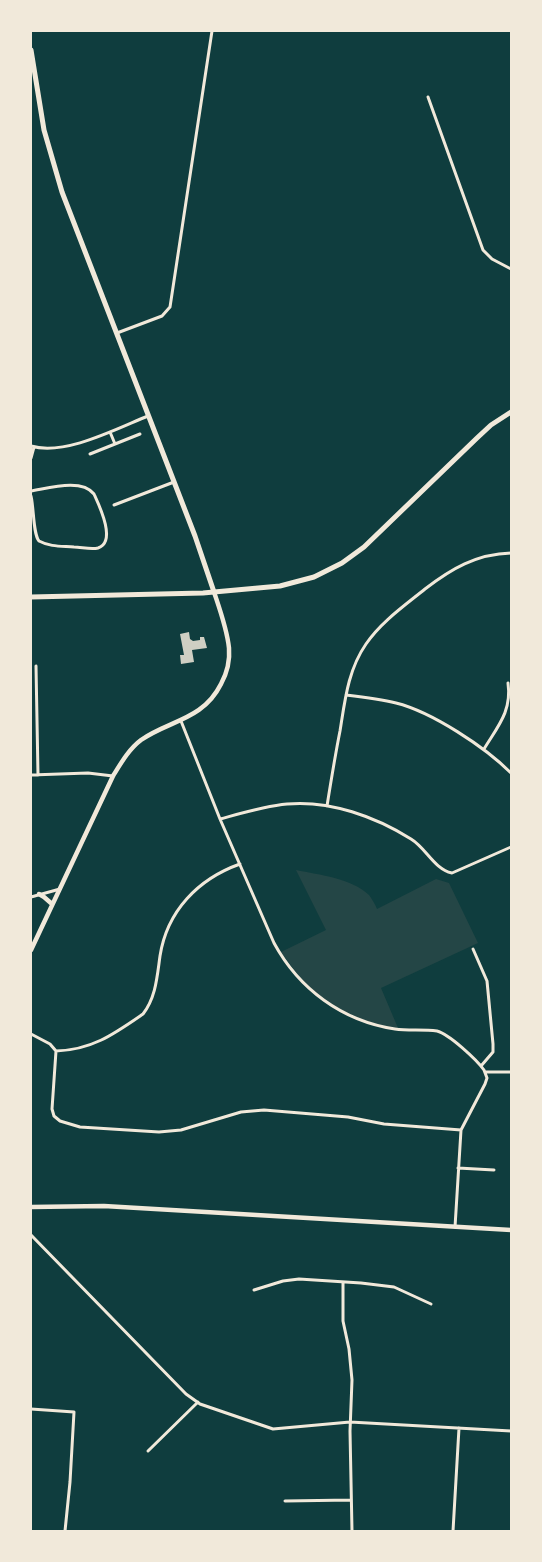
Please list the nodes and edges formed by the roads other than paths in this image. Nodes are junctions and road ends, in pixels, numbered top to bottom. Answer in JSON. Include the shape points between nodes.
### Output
{"nodes":[{"id":1,"x":212,"y":31,"type":"edge"},
{"id":2,"x":31,"y":50,"type":"edge"},
{"id":3,"x":428,"y":97,"type":"dead end"},
{"id":4,"x":511,"y":269,"type":"edge"},
{"id":5,"x":116,"y":333,"type":"junction"},
{"id":6,"x":511,"y":412,"type":"edge"},
{"id":7,"x":148,"y":416,"type":"junction"},
{"id":8,"x":110,"y":432,"type":"junction"},
{"id":9,"x":140,"y":434,"type":"dead end"},
{"id":10,"x":115,"y":444,"type":"junction"},
{"id":11,"x":32,"y":447,"type":"edge"},
{"id":12,"x":90,"y":454,"type":"dead end"},
{"id":13,"x":31,"y":458,"type":"edge"},
{"id":14,"x":174,"y":482,"type":"junction"},
{"id":15,"x":31,"y":490,"type":"edge"},
{"id":16,"x":31,"y":496,"type":"edge"},
{"id":17,"x":114,"y":505,"type":"dead end"},
{"id":18,"x":511,"y":553,"type":"edge"},
{"id":19,"x":214,"y":592,"type":"junction"},
{"id":20,"x":31,"y":597,"type":"edge"},
{"id":21,"x":36,"y":666,"type":"dead end"},
{"id":22,"x":508,"y":683,"type":"dead end"},
{"id":23,"x":346,"y":695,"type":"junction"},
{"id":24,"x":181,"y":721,"type":"junction"},
{"id":25,"x":484,"y":749,"type":"junction"},
{"id":26,"x":511,"y":773,"type":"edge"},
{"id":27,"x":31,"y":775,"type":"edge"},
{"id":28,"x":38,"y":775,"type":"junction"},
{"id":29,"x":113,"y":776,"type":"junction"},
{"id":30,"x":327,"y":806,"type":"junction"},
{"id":31,"x":220,"y":819,"type":"junction"},
{"id":32,"x":511,"y":848,"type":"edge"},
{"id":33,"x":240,"y":864,"type":"junction"},
{"id":34,"x":60,"y":889,"type":"junction"},
{"id":35,"x":39,"y":894,"type":"junction"},
{"id":36,"x":31,"y":897,"type":"edge"},
{"id":37,"x":52,"y":904,"type":"junction"},
{"id":38,"x":473,"y":949,"type":"dead end"},
{"id":39,"x":31,"y":950,"type":"edge"},
{"id":40,"x":31,"y":1034,"type":"edge"},
{"id":41,"x":56,"y":1051,"type":"junction"},
{"id":42,"x":481,"y":1066,"type":"junction"},
{"id":43,"x":486,"y":1072,"type":"junction"},
{"id":44,"x":511,"y":1072,"type":"edge"},
{"id":45,"x":461,"y":1130,"type":"junction"},
{"id":46,"x":458,"y":1168,"type":"junction"},
{"id":47,"x":494,"y":1170,"type":"dead end"},
{"id":48,"x":31,"y":1208,"type":"edge"},
{"id":49,"x":454,"y":1227,"type":"junction"},
{"id":50,"x":511,"y":1230,"type":"edge"},
{"id":51,"x":31,"y":1235,"type":"edge"},
{"id":52,"x":343,"y":1282,"type":"junction"},
{"id":53,"x":254,"y":1290,"type":"dead end"},
{"id":54,"x":431,"y":1304,"type":"dead end"},
{"id":55,"x":198,"y":1402,"type":"junction"},
{"id":56,"x":31,"y":1409,"type":"edge"},
{"id":57,"x":350,"y":1422,"type":"junction"},
{"id":58,"x":458,"y":1428,"type":"junction"},
{"id":59,"x":511,"y":1431,"type":"edge"},
{"id":60,"x":148,"y":1451,"type":"dead end"},
{"id":61,"x":351,"y":1500,"type":"junction"},
{"id":62,"x":285,"y":1501,"type":"dead end"},
{"id":63,"x":65,"y":1531,"type":"edge"},
{"id":64,"x":352,"y":1531,"type":"edge"},
{"id":65,"x":453,"y":1531,"type":"edge"}],
"edges":[{"from":1,"to":5,"type":"street","via":[[170,308],[162,316]]},
{"from":2,"to":5,"type":"main road","via":[[47,145]]},
{"from":3,"to":4,"type":"street","via":[[483,250]]},
{"from":5,"to":7,"type":"main road"},
{"from":6,"to":19,"type":"main road","via":[[492,425],[364,547],[342,563],[297,583]]},
{"from":7,"to":8,"type":"street"},
{"from":7,"to":14,"type":"main road"},
{"from":8,"to":10,"type":"street"},
{"from":8,"to":11,"type":"street","via":[[64,448]]},
{"from":9,"to":10,"type":"street"},
{"from":10,"to":12,"type":"street"},
{"from":11,"to":13,"type":"street"},
{"from":14,"to":17,"type":"street"},
{"from":14,"to":19,"type":"main road"},
{"from":15,"to":16,"type":"street","via":[[78,485],[91,490],[106,526],[107,534],[102,546],[50,545],[39,541],[34,533]]},
{"from":18,"to":23,"type":"street","via":[[482,557],[456,567],[387,620],[359,655]]},
{"from":19,"to":20,"type":"main road"},
{"from":19,"to":24,"type":"street","via":[[228,639],[226,670],[211,700]]},
{"from":21,"to":28,"type":"street"},
{"from":22,"to":25,"type":"street","via":[[508,709]]},
{"from":23,"to":25,"type":"street","via":[[410,708]]},
{"from":23,"to":30,"type":"street"},
{"from":24,"to":29,"type":"street","via":[[141,740],[126,755]]},
{"from":24,"to":31,"type":"street"},
{"from":25,"to":26,"type":"street"},
{"from":27,"to":28,"type":"street"},
{"from":28,"to":29,"type":"street"},
{"from":29,"to":34,"type":"street"},
{"from":30,"to":31,"type":"street","via":[[286,804]]},
{"from":30,"to":32,"type":"street","via":[[395,829],[415,841],[449,873]]},
{"from":31,"to":33,"type":"street"},
{"from":33,"to":41,"type":"street","via":[[200,885],[183,901],[165,935],[154,992],[143,1014],[90,1046]]},
{"from":33,"to":42,"type":"street","via":[[280,955],[301,982],[320,998],[349,1016],[375,1024],[441,1033]]},
{"from":34,"to":35,"type":"street"},
{"from":34,"to":37,"type":"street"},
{"from":35,"to":36,"type":"street"},
{"from":35,"to":37,"type":"street"},
{"from":37,"to":39,"type":"street"},
{"from":38,"to":42,"type":"street","via":[[487,981],[493,1044],[493,1052]]},
{"from":40,"to":41,"type":"street"},
{"from":41,"to":45,"type":"street","via":[[54,1116],[80,1127],[169,1132],[241,1112],[264,1110]]},
{"from":42,"to":43,"type":"street"},
{"from":43,"to":44,"type":"street"},
{"from":43,"to":45,"type":"street","via":[[485,1084]]},
{"from":45,"to":46,"type":"street"},
{"from":46,"to":47,"type":"street"},
{"from":46,"to":49,"type":"street"},
{"from":48,"to":49,"type":"street","via":[[104,1206]]},
{"from":49,"to":50,"type":"street"},
{"from":51,"to":55,"type":"street","via":[[186,1394]]},
{"from":52,"to":53,"type":"street","via":[[299,1279]]},
{"from":52,"to":54,"type":"street","via":[[388,1286]]},
{"from":52,"to":57,"type":"street","via":[[343,1321],[351,1365]]},
{"from":55,"to":57,"type":"street","via":[[273,1429]]},
{"from":55,"to":60,"type":"street"},
{"from":56,"to":63,"type":"street","via":[[74,1412]]},
{"from":57,"to":58,"type":"street"},
{"from":57,"to":61,"type":"street"},
{"from":58,"to":59,"type":"street"},
{"from":58,"to":65,"type":"street"},
{"from":61,"to":62,"type":"street"},
{"from":61,"to":64,"type":"street"}]}
